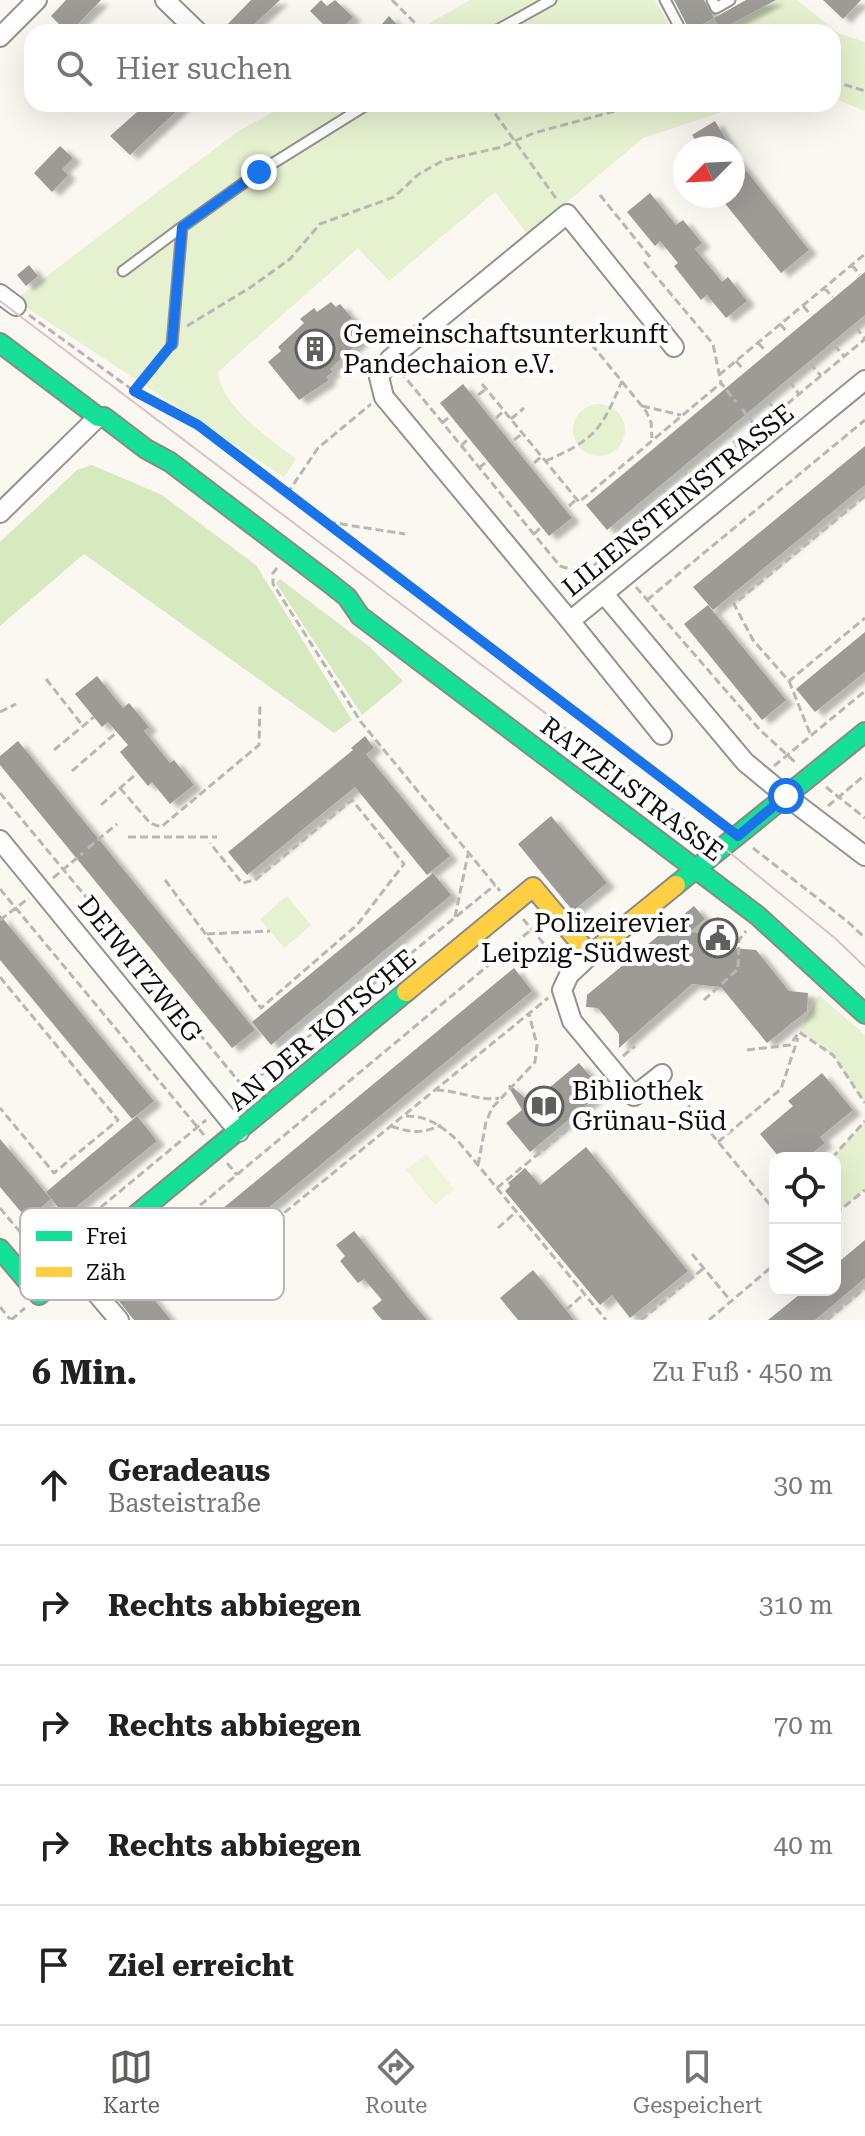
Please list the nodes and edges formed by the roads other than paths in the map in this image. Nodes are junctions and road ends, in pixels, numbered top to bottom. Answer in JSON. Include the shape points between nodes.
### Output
{"nodes":[{"id":1,"x":37,"y":0,"type":"edge"},
{"id":2,"x":165,"y":0,"type":"edge"},
{"id":3,"x":551,"y":0,"type":"edge"},
{"id":4,"x":665,"y":0,"type":"edge"},
{"id":5,"x":712,"y":0,"type":"edge"},
{"id":6,"x":730,"y":0,"type":"edge"},
{"id":7,"x":190,"y":24,"type":"edge"},
{"id":8,"x":508,"y":24,"type":"edge"},
{"id":9,"x":678,"y":24,"type":"edge"},
{"id":10,"x":0,"y":37,"type":"edge"},
{"id":11,"x":355,"y":112,"type":"edge"},
{"id":12,"x":182,"y":227,"type":"junction"},
{"id":13,"x":123,"y":271,"type":"dead end"},
{"id":14,"x":0,"y":294,"type":"edge"},
{"id":15,"x":16,"y":306,"type":"road end"},
{"id":16,"x":0,"y":343,"type":"edge"},
{"id":17,"x":172,"y":344,"type":"road end"},
{"id":18,"x":674,"y":347,"type":"dead end"},
{"id":19,"x":865,"y":380,"type":"edge"},
{"id":20,"x":98,"y":417,"type":"junction"},
{"id":21,"x":0,"y":513,"type":"edge"},
{"id":22,"x":604,"y":594,"type":"junction"},
{"id":23,"x":360,"y":616,"type":"junction"},
{"id":24,"x":570,"y":621,"type":"junction"},
{"id":25,"x":865,"y":732,"type":"edge"},
{"id":26,"x":662,"y":735,"type":"dead end"},
{"id":27,"x":786,"y":796,"type":"junction"},
{"id":28,"x":0,"y":840,"type":"edge"},
{"id":29,"x":865,"y":856,"type":"edge"},
{"id":30,"x":697,"y":870,"type":"junction"},
{"id":31,"x":590,"y":955,"type":"junction"},
{"id":32,"x":865,"y":1014,"type":"edge"},
{"id":33,"x":667,"y":1080,"type":"road end"},
{"id":34,"x":239,"y":1132,"type":"junction"},
{"id":35,"x":146,"y":1208,"type":"edge"},
{"id":36,"x":0,"y":1249,"type":"edge"},
{"id":37,"x":20,"y":1272,"type":"edge"},
{"id":38,"x":103,"y":1300,"type":"edge"},
{"id":39,"x":119,"y":1320,"type":"edge"}],
"edges":[{"from":1,"to":10,"type":"street"},
{"from":2,"to":7,"type":"street"},
{"from":3,"to":8,"type":"lane"},
{"from":4,"to":9,"type":"lane"},
{"from":5,"to":6,"type":"lane","via":[[716,8]]},
{"from":11,"to":12,"type":"lane"},
{"from":12,"to":13,"type":"lane"},
{"from":12,"to":17,"type":"lane"},
{"from":14,"to":15,"type":"street"},
{"from":16,"to":20,"type":"main road","name":"RATZELSTRASSE"},
{"from":18,"to":24,"type":"street","name":"LILIENSTEINSTRASSE","via":[[567,214],[390,359],[379,377],[384,397]]},
{"from":19,"to":22,"type":"street","name":"LILIENSTEINSTRASSE"},
{"from":20,"to":21,"type":"street"},
{"from":20,"to":23,"type":"main road","name":"RATZELSTRASSE","via":[[170,462],[322,577]]},
{"from":20,"to":23,"type":"main road","name":"RATZELSTRASSE","via":[[107,434],[279,565],[335,607]]},
{"from":22,"to":24,"type":"street","name":"LILIENSTEINSTRASSE"},
{"from":22,"to":27,"type":"street","via":[[745,762]]},
{"from":23,"to":30,"type":"main road","name":"RATZELSTRASSE"},
{"from":24,"to":26,"type":"street"},
{"from":25,"to":27,"type":"main road"},
{"from":27,"to":29,"type":"street"},
{"from":27,"to":30,"type":"main road"},
{"from":28,"to":34,"type":"street","name":"DEIWITZWEG"},
{"from":30,"to":31,"type":"main road"},
{"from":30,"to":32,"type":"main road","name":"RATZELSTRASSE","via":[[758,916]]},
{"from":31,"to":33,"type":"street","via":[[562,990],[572,1021],[634,1096]]},
{"from":31,"to":34,"type":"main road","name":"AN DER KOTSCHE","via":[[533,887]]},
{"from":34,"to":35,"type":"main road","name":"AN DER KOTSCHE"},
{"from":36,"to":37,"type":"main road","name":"AN DER KOTSCHE"},
{"from":38,"to":39,"type":"street"}]}
